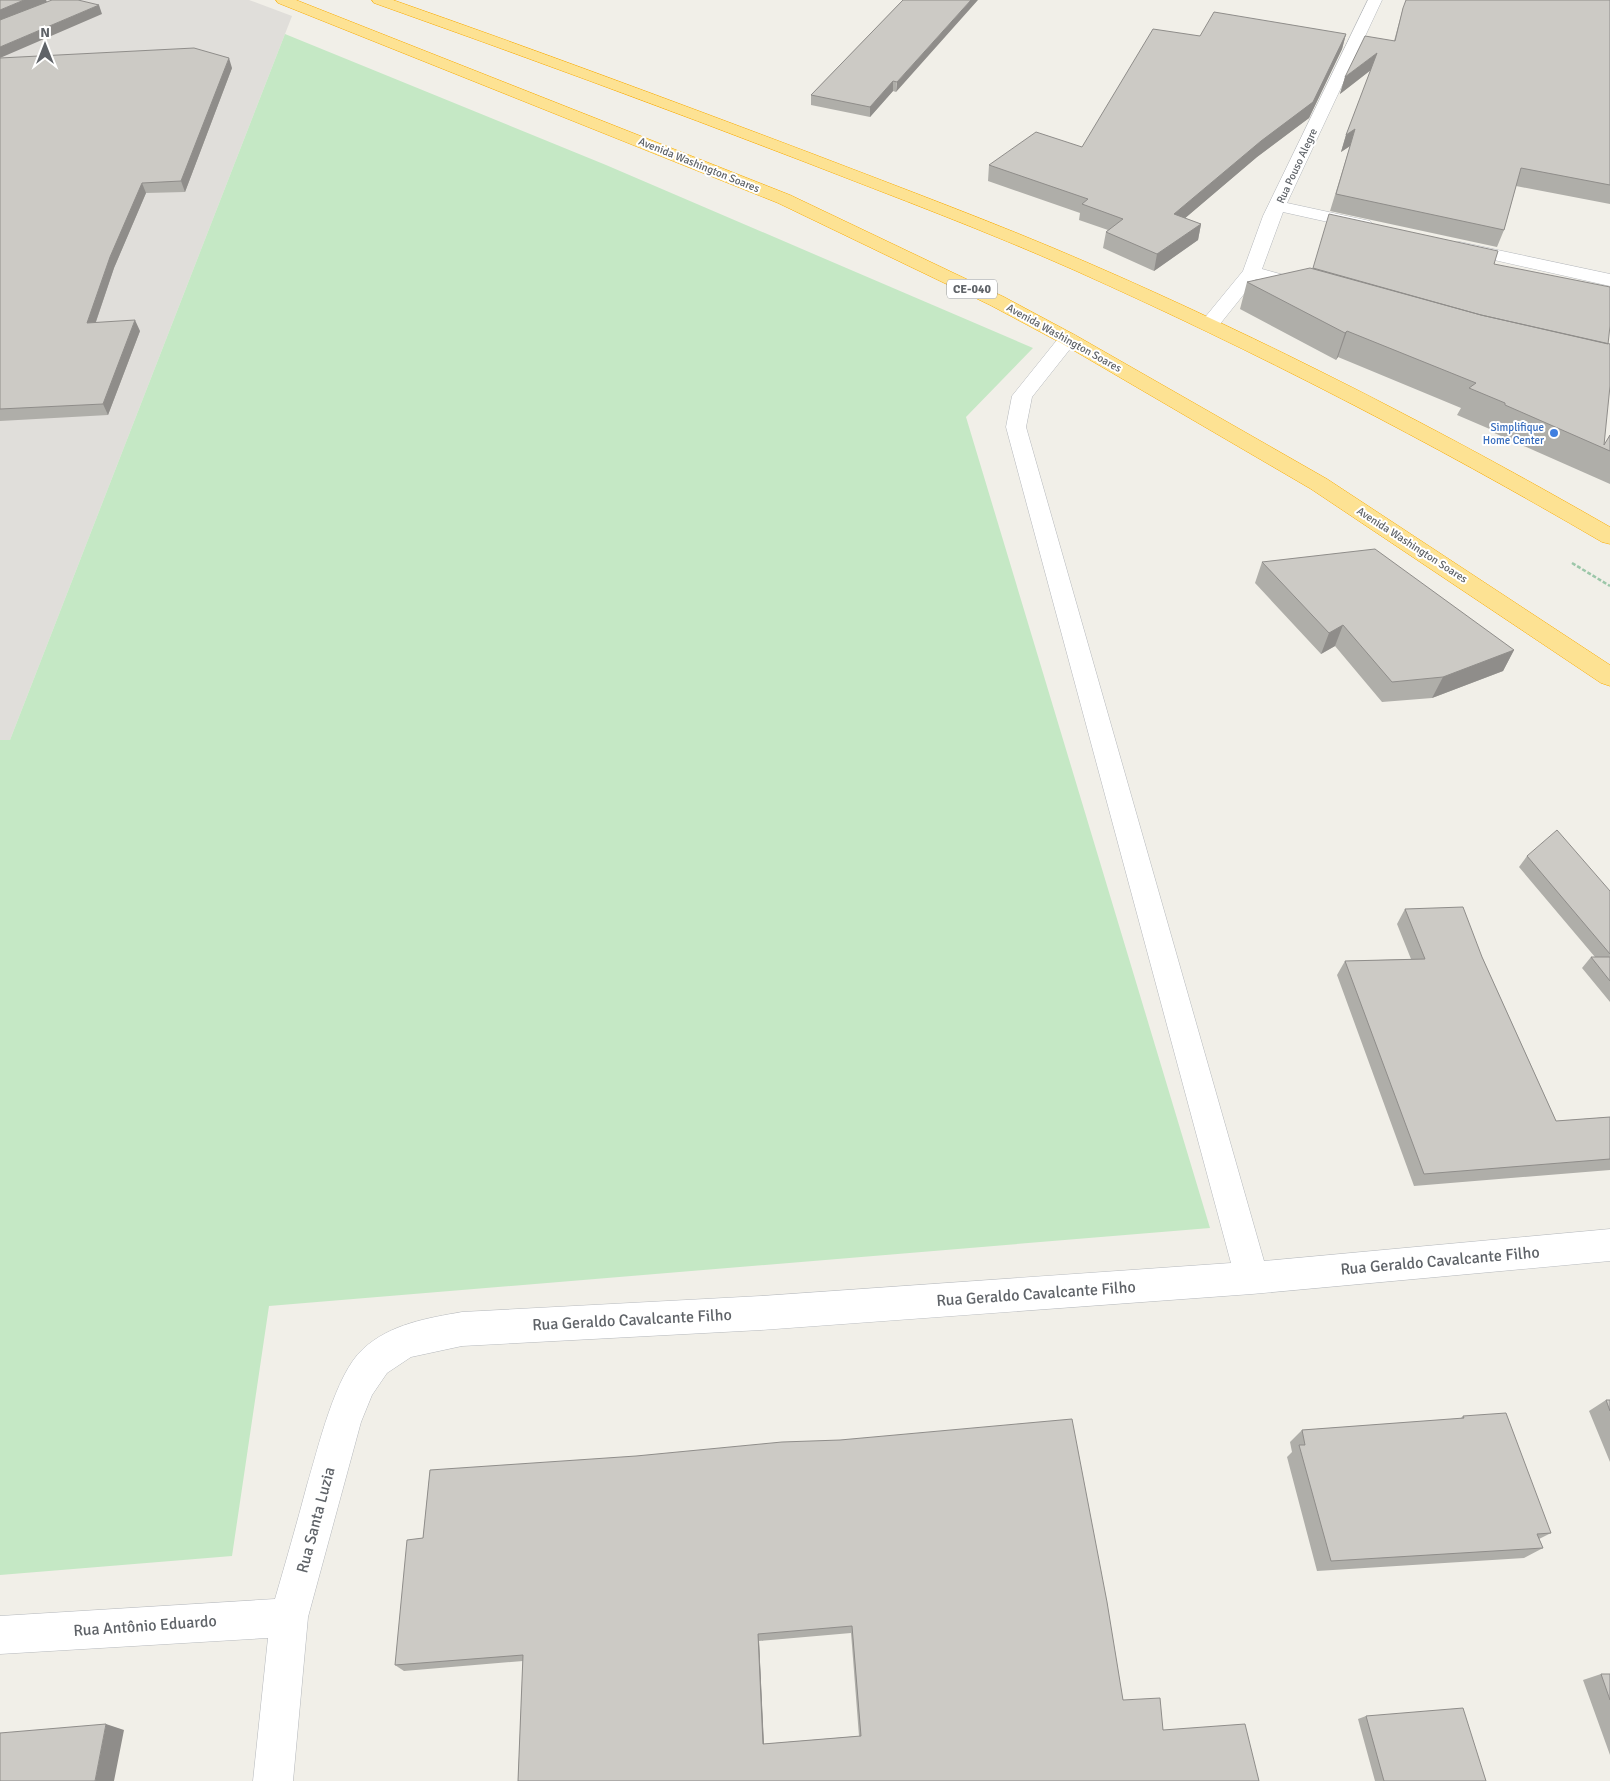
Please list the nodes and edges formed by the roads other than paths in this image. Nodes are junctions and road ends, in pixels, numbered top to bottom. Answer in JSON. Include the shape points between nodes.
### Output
{"nodes":[{"id":1,"x":283,"y":0,"type":"edge"},
{"id":2,"x":380,"y":0,"type":"edge"},
{"id":3,"x":1375,"y":0,"type":"edge"},
{"id":4,"x":1278,"y":206,"type":"junction"},
{"id":5,"x":1383,"y":230,"type":"edge"},
{"id":6,"x":1440,"y":242,"type":"edge"},
{"id":7,"x":1252,"y":272,"type":"junction"},
{"id":8,"x":1610,"y":280,"type":"edge"},
{"id":9,"x":1326,"y":293,"type":"edge"},
{"id":10,"x":1209,"y":325,"type":"junction"},
{"id":11,"x":1068,"y":340,"type":"junction"},
{"id":12,"x":1610,"y":537,"type":"edge"},
{"id":13,"x":1610,"y":677,"type":"edge"},
{"id":14,"x":1610,"y":1245,"type":"edge"},
{"id":15,"x":1252,"y":1278,"type":"junction"},
{"id":16,"x":462,"y":1329,"type":"joint"},
{"id":17,"x":289,"y":1617,"type":"junction"},
{"id":18,"x":0,"y":1635,"type":"edge"},
{"id":19,"x":274,"y":1781,"type":"edge"}],
"edges":[{"from":1,"to":11,"type":"highway","name":"Avenida Washington Soares","number":"CE-040","via":[[784,199],[997,301]]},
{"from":2,"to":10,"type":"highway","via":[[582,72],[879,185],[1078,265]]},
{"from":3,"to":4,"type":"street","name":"Rua Pouso Alegre"},
{"from":4,"to":5,"type":"street"},
{"from":4,"to":7,"type":"street","name":"Rua Pouso Alegre"},
{"from":6,"to":8,"type":"street"},
{"from":7,"to":9,"type":"street"},
{"from":7,"to":10,"type":"street","name":"Rua Pouso Alegre"},
{"from":10,"to":12,"type":"highway","via":[[1364,401]]},
{"from":11,"to":13,"type":"highway","name":"Avenida Washington Soares","number":"CE-040","via":[[1319,484]]},
{"from":11,"to":15,"type":"street","via":[[1022,396],[1016,427]]},
{"from":14,"to":15,"type":"street","name":"Rua Geraldo Cavalcante Filho"},
{"from":15,"to":16,"type":"street","name":"Rua Geraldo Cavalcante Filho","via":[[761,1313]]},
{"from":16,"to":17,"type":"street","name":"Rua Santa Luzia","via":[[402,1343],[375,1361],[359,1383],[342,1422]]},
{"from":17,"to":18,"type":"street","name":"Rua Antônio Eduardo"},
{"from":17,"to":19,"type":"street","name":"Rua Santa Luzia"}]}
